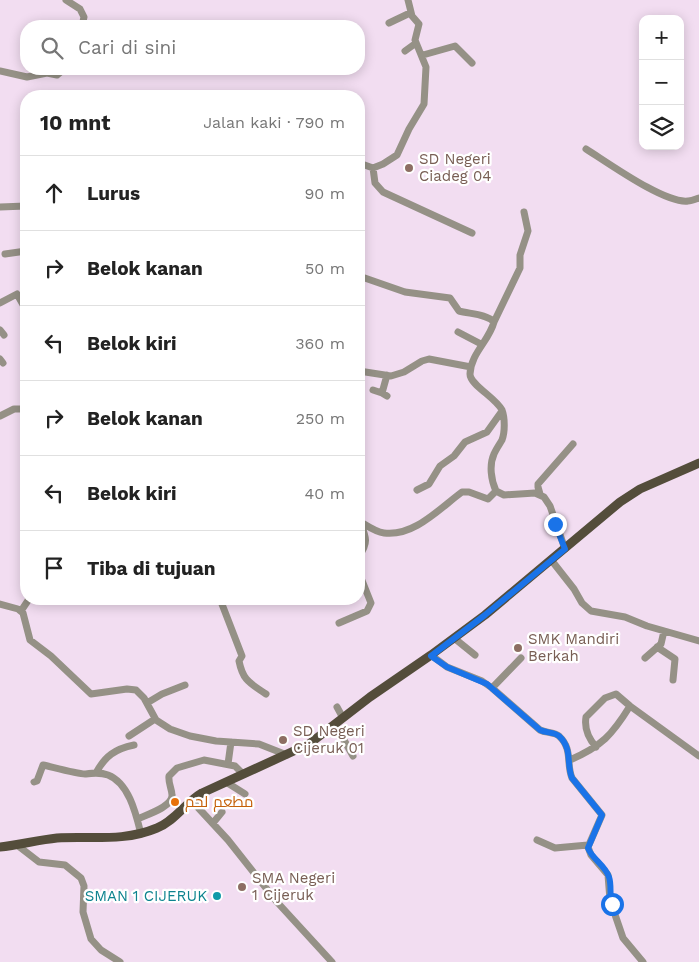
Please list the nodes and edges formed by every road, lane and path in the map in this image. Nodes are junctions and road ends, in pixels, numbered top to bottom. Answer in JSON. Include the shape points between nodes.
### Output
{"nodes":[{"id":1,"x":66,"y":0,"type":"edge"},
{"id":2,"x":408,"y":0,"type":"edge"},
{"id":3,"x":410,"y":13,"type":"junction"},
{"id":4,"x":83,"y":20,"type":"edge"},
{"id":5,"x":389,"y":23,"type":"dead end"},
{"id":6,"x":416,"y":43,"type":"junction"},
{"id":7,"x":405,"y":51,"type":"dead end"},
{"id":8,"x":422,"y":55,"type":"junction"},
{"id":9,"x":472,"y":63,"type":"dead end"},
{"id":10,"x":0,"y":70,"type":"edge"},
{"id":11,"x":37,"y":75,"type":"edge"},
{"id":12,"x":586,"y":149,"type":"dead end"},
{"id":13,"x":365,"y":165,"type":"edge"},
{"id":14,"x":373,"y":168,"type":"junction"},
{"id":15,"x":699,"y":198,"type":"edge"},
{"id":16,"x":0,"y":206,"type":"edge"},
{"id":17,"x":20,"y":206,"type":"edge"},
{"id":18,"x":524,"y":212,"type":"dead end"},
{"id":19,"x":472,"y":233,"type":"dead end"},
{"id":20,"x":20,"y":252,"type":"edge"},
{"id":21,"x":5,"y":254,"type":"dead end"},
{"id":22,"x":365,"y":278,"type":"edge"},
{"id":23,"x":20,"y":299,"type":"edge"},
{"id":24,"x":0,"y":303,"type":"edge"},
{"id":25,"x":494,"y":322,"type":"junction"},
{"id":26,"x":458,"y":332,"type":"dead end"},
{"id":27,"x":481,"y":344,"type":"junction"},
{"id":28,"x":471,"y":367,"type":"junction"},
{"id":29,"x":365,"y":372,"type":"edge"},
{"id":30,"x":387,"y":375,"type":"junction"},
{"id":31,"x":373,"y":390,"type":"dead end"},
{"id":32,"x":20,"y":409,"type":"edge"},
{"id":33,"x":502,"y":412,"type":"junction"},
{"id":34,"x":0,"y":416,"type":"edge"},
{"id":35,"x":573,"y":444,"type":"dead end"},
{"id":36,"x":699,"y":463,"type":"edge"},
{"id":37,"x":417,"y":490,"type":"dead end"},
{"id":38,"x":496,"y":491,"type":"junction"},
{"id":39,"x":540,"y":494,"type":"junction"},
{"id":40,"x":365,"y":524,"type":"edge"},
{"id":41,"x":565,"y":549,"type":"junction"},
{"id":42,"x":552,"y":561,"type":"junction"},
{"id":43,"x":365,"y":586,"type":"edge"},
{"id":44,"x":0,"y":604,"type":"edge"},
{"id":45,"x":25,"y":605,"type":"edge"},
{"id":46,"x":222,"y":605,"type":"edge"},
{"id":47,"x":21,"y":611,"type":"junction"},
{"id":48,"x":339,"y":623,"type":"dead end"},
{"id":49,"x":663,"y":634,"type":"junction"},
{"id":50,"x":454,"y":638,"type":"junction"},
{"id":51,"x":699,"y":641,"type":"edge"},
{"id":52,"x":657,"y":647,"type":"junction"},
{"id":53,"x":475,"y":655,"type":"dead end"},
{"id":54,"x":431,"y":656,"type":"junction"},
{"id":55,"x":521,"y":658,"type":"dead end"},
{"id":56,"x":646,"y":658,"type":"dead end"},
{"id":57,"x":673,"y":680,"type":"dead end"},
{"id":58,"x":185,"y":685,"type":"dead end"},
{"id":59,"x":492,"y":688,"type":"junction"},
{"id":60,"x":266,"y":694,"type":"dead end"},
{"id":61,"x":144,"y":698,"type":"junction"},
{"id":62,"x":630,"y":706,"type":"junction"},
{"id":63,"x":336,"y":708,"type":"dead end"},
{"id":64,"x":343,"y":718,"type":"junction"},
{"id":65,"x":155,"y":719,"type":"junction"},
{"id":66,"x":335,"y":724,"type":"junction"},
{"id":67,"x":129,"y":736,"type":"dead end"},
{"id":68,"x":231,"y":742,"type":"junction"},
{"id":69,"x":134,"y":745,"type":"dead end"},
{"id":70,"x":596,"y":747,"type":"junction"},
{"id":71,"x":287,"y":755,"type":"junction"},
{"id":72,"x":353,"y":756,"type":"dead end"},
{"id":73,"x":699,"y":756,"type":"edge"},
{"id":74,"x":570,"y":760,"type":"junction"},
{"id":75,"x":228,"y":764,"type":"junction"},
{"id":76,"x":96,"y":773,"type":"junction"},
{"id":77,"x":243,"y":774,"type":"junction"},
{"id":78,"x":34,"y":782,"type":"dead end"},
{"id":79,"x":226,"y":782,"type":"junction"},
{"id":80,"x":245,"y":794,"type":"dead end"},
{"id":81,"x":191,"y":800,"type":"junction"},
{"id":82,"x":222,"y":812,"type":"dead end"},
{"id":83,"x":137,"y":819,"type":"junction"},
{"id":84,"x":213,"y":823,"type":"junction"},
{"id":85,"x":141,"y":834,"type":"junction"},
{"id":86,"x":537,"y":840,"type":"dead end"},
{"id":87,"x":17,"y":845,"type":"junction"},
{"id":88,"x":588,"y":845,"type":"junction"},
{"id":89,"x":0,"y":848,"type":"edge"},
{"id":90,"x":120,"y":962,"type":"edge"},
{"id":91,"x":332,"y":962,"type":"edge"},
{"id":92,"x":643,"y":962,"type":"edge"}],
"edges":[{"from":1,"to":4,"type":"street","via":[[82,12]]},
{"from":2,"to":3,"type":"street"},
{"from":3,"to":5,"type":"street"},
{"from":3,"to":6,"type":"street","via":[[419,24]]},
{"from":6,"to":7,"type":"street"},
{"from":6,"to":8,"type":"street"},
{"from":8,"to":9,"type":"street","via":[[455,46]]},
{"from":8,"to":14,"type":"street","via":[[426,73],[423,108],[397,155]]},
{"from":10,"to":11,"type":"street","via":[[27,77]]},
{"from":12,"to":15,"type":"street","via":[[671,198],[689,202]]},
{"from":13,"to":14,"type":"street"},
{"from":14,"to":19,"type":"street","via":[[376,183],[383,192]]},
{"from":16,"to":17,"type":"street"},
{"from":18,"to":25,"type":"street","via":[[528,231],[520,255],[520,268]]},
{"from":20,"to":21,"type":"street"},
{"from":22,"to":25,"type":"street","via":[[405,292],[450,298],[459,311],[490,318]]},
{"from":23,"to":24,"type":"street","via":[[17,294]]},
{"from":25,"to":27,"type":"street"},
{"from":26,"to":27,"type":"street"},
{"from":27,"to":28,"type":"street"},
{"from":28,"to":30,"type":"street","via":[[426,360],[404,372]]},
{"from":28,"to":33,"type":"street","via":[[470,379],[493,399]]},
{"from":29,"to":30,"type":"street"},
{"from":30,"to":31,"type":"street","via":[[385,395]]},
{"from":32,"to":34,"type":"street"},
{"from":33,"to":37,"type":"street","via":[[487,432],[465,442],[440,466],[429,484]]},
{"from":33,"to":38,"type":"street","via":[[503,437],[492,461]]},
{"from":35,"to":39,"type":"street","via":[[538,484]]},
{"from":36,"to":41,"type":"main road","via":[[636,492]]},
{"from":38,"to":39,"type":"street","via":[[509,495]]},
{"from":38,"to":40,"type":"street","via":[[488,499],[462,492],[416,526],[392,533],[382,533]]},
{"from":39,"to":41,"type":"street","via":[[548,502]]},
{"from":41,"to":42,"type":"main road"},
{"from":42,"to":49,"type":"street","via":[[588,610],[625,617]]},
{"from":42,"to":50,"type":"main road"},
{"from":43,"to":48,"type":"street","via":[[371,599],[367,611]]},
{"from":44,"to":47,"type":"street"},
{"from":45,"to":47,"type":"street"},
{"from":46,"to":60,"type":"street","via":[[242,656],[239,661],[244,676]]},
{"from":47,"to":61,"type":"street","via":[[30,640],[90,693],[131,689]]},
{"from":49,"to":51,"type":"street"},
{"from":49,"to":52,"type":"street"},
{"from":50,"to":53,"type":"street"},
{"from":50,"to":54,"type":"main road"},
{"from":52,"to":56,"type":"street"},
{"from":52,"to":57,"type":"street","via":[[675,659]]},
{"from":54,"to":59,"type":"street"},
{"from":54,"to":64,"type":"main road"},
{"from":55,"to":59,"type":"street"},
{"from":58,"to":61,"type":"street"},
{"from":59,"to":74,"type":"street","via":[[542,731],[558,735]]},
{"from":61,"to":65,"type":"street"},
{"from":62,"to":70,"type":"street","via":[[614,730]]},
{"from":62,"to":70,"type":"street","via":[[614,693],[586,717],[589,740]]},
{"from":62,"to":73,"type":"street"},
{"from":63,"to":64,"type":"street"},
{"from":64,"to":66,"type":"main road"},
{"from":65,"to":67,"type":"street"},
{"from":65,"to":68,"type":"street","via":[[190,736]]},
{"from":66,"to":71,"type":"main road","via":[[309,744]]},
{"from":66,"to":72,"type":"street"},
{"from":68,"to":71,"type":"street","via":[[259,744]]},
{"from":68,"to":75,"type":"street"},
{"from":69,"to":76,"type":"street","via":[[112,752]]},
{"from":70,"to":74,"type":"street"},
{"from":71,"to":77,"type":"main road"},
{"from":74,"to":88,"type":"street","via":[[572,778],[602,815]]},
{"from":75,"to":77,"type":"street"},
{"from":75,"to":83,"type":"street","via":[[198,761],[177,768],[168,779],[172,797],[169,803]]},
{"from":76,"to":78,"type":"street","via":[[83,774],[43,765]]},
{"from":76,"to":83,"type":"street","via":[[110,775],[120,784]]},
{"from":77,"to":79,"type":"main road"},
{"from":79,"to":80,"type":"street"},
{"from":79,"to":81,"type":"main road"},
{"from":81,"to":84,"type":"street"},
{"from":81,"to":85,"type":"main road","via":[[171,820]]},
{"from":82,"to":84,"type":"street"},
{"from":83,"to":85,"type":"street"},
{"from":84,"to":91,"type":"street","via":[[277,902]]},
{"from":85,"to":87,"type":"main road","via":[[106,839],[54,839]]},
{"from":86,"to":88,"type":"street","via":[[555,848]]},
{"from":87,"to":89,"type":"main road"},
{"from":87,"to":90,"type":"street","via":[[39,862],[64,865],[81,878],[84,912],[91,939]]},
{"from":88,"to":92,"type":"street","via":[[591,855],[608,875],[610,900],[623,938]]}]}
